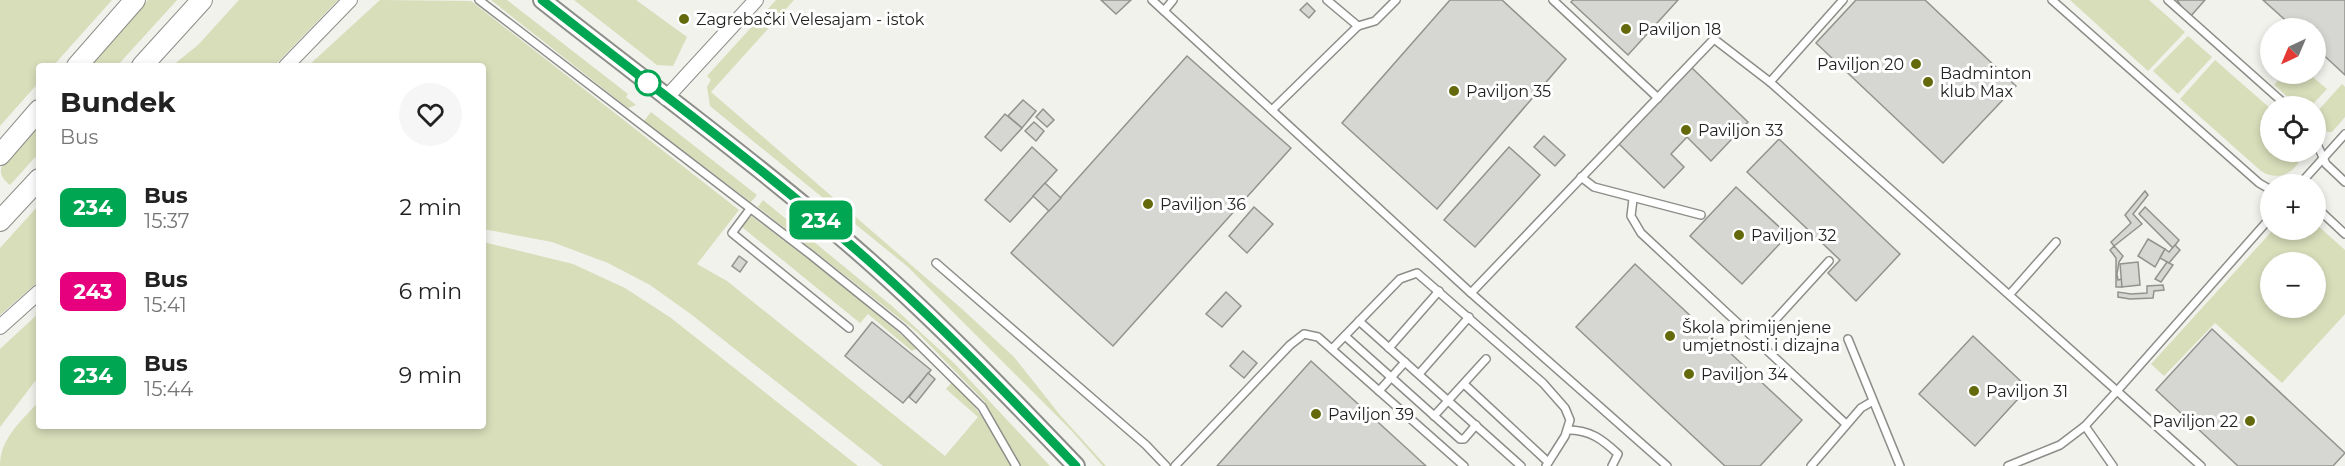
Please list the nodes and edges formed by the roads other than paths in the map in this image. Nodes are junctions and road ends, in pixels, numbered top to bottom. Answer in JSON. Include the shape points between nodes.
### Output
{"nodes":[{"id":1,"x":135,"y":0,"type":"edge"},
{"id":2,"x":202,"y":0,"type":"edge"},
{"id":3,"x":350,"y":0,"type":"edge"},
{"id":4,"x":479,"y":0,"type":"edge"},
{"id":5,"x":542,"y":0,"type":"edge"},
{"id":6,"x":756,"y":0,"type":"edge"},
{"id":7,"x":1152,"y":0,"type":"edge"},
{"id":8,"x":1173,"y":0,"type":"edge"},
{"id":9,"x":1327,"y":0,"type":"edge"},
{"id":10,"x":1396,"y":0,"type":"edge"},
{"id":11,"x":1553,"y":0,"type":"edge"},
{"id":12,"x":1843,"y":0,"type":"edge"},
{"id":13,"x":2052,"y":0,"type":"edge"},
{"id":14,"x":2168,"y":0,"type":"edge"},
{"id":15,"x":1164,"y":10,"type":"junction"},
{"id":16,"x":1358,"y":26,"type":"junction"},
{"id":17,"x":80,"y":63,"type":"edge"},
{"id":18,"x":145,"y":63,"type":"edge"},
{"id":19,"x":289,"y":63,"type":"edge"},
{"id":20,"x":1770,"y":82,"type":"junction"},
{"id":21,"x":2276,"y":96,"type":"edge"},
{"id":22,"x":666,"y":98,"type":"junction"},
{"id":23,"x":1658,"y":98,"type":"junction"},
{"id":24,"x":1272,"y":110,"type":"junction"},
{"id":25,"x":36,"y":113,"type":"edge"},
{"id":26,"x":2345,"y":134,"type":"edge"},
{"id":27,"x":0,"y":155,"type":"edge"},
{"id":28,"x":2326,"y":156,"type":"edge"},
{"id":29,"x":2320,"y":162,"type":"edge"},
{"id":30,"x":2326,"y":162,"type":"edge"},
{"id":31,"x":2309,"y":174,"type":"edge"},
{"id":32,"x":1581,"y":177,"type":"junction"},
{"id":33,"x":36,"y":182,"type":"edge"},
{"id":34,"x":2345,"y":182,"type":"edge"},
{"id":35,"x":2260,"y":184,"type":"edge"},
{"id":36,"x":1633,"y":199,"type":"junction"},
{"id":37,"x":750,"y":209,"type":"junction"},
{"id":38,"x":3,"y":213,"type":"edge"},
{"id":39,"x":1701,"y":215,"type":"dead end"},
{"id":40,"x":2326,"y":216,"type":"edge"},
{"id":41,"x":2260,"y":229,"type":"edge"},
{"id":42,"x":2345,"y":234,"type":"edge"},
{"id":43,"x":2056,"y":242,"type":"dead end"},
{"id":44,"x":1829,"y":261,"type":"dead end"},
{"id":45,"x":936,"y":263,"type":"dead end"},
{"id":46,"x":1439,"y":291,"type":"junction"},
{"id":47,"x":1471,"y":293,"type":"junction"},
{"id":48,"x":2010,"y":294,"type":"junction"},
{"id":49,"x":36,"y":295,"type":"edge"},
{"id":50,"x":1469,"y":317,"type":"junction"},
{"id":51,"x":1359,"y":321,"type":"junction"},
{"id":52,"x":0,"y":327,"type":"edge"},
{"id":53,"x":849,"y":328,"type":"dead end"},
{"id":54,"x":1345,"y":336,"type":"junction"},
{"id":55,"x":1848,"y":339,"type":"dead end"},
{"id":56,"x":1756,"y":341,"type":"junction"},
{"id":57,"x":1389,"y":348,"type":"junction"},
{"id":58,"x":1332,"y":349,"type":"junction"},
{"id":59,"x":1486,"y":359,"type":"dead end"},
{"id":60,"x":1405,"y":362,"type":"junction"},
{"id":61,"x":1419,"y":374,"type":"junction"},
{"id":62,"x":1391,"y":377,"type":"junction"},
{"id":63,"x":1464,"y":384,"type":"junction"},
{"id":64,"x":1379,"y":391,"type":"junction"},
{"id":65,"x":2117,"y":391,"type":"junction"},
{"id":66,"x":1448,"y":400,"type":"junction"},
{"id":67,"x":1873,"y":401,"type":"junction"},
{"id":68,"x":1434,"y":416,"type":"junction"},
{"id":69,"x":1846,"y":424,"type":"junction"},
{"id":70,"x":1476,"y":425,"type":"junction"},
{"id":71,"x":2085,"y":426,"type":"junction"},
{"id":72,"x":1568,"y":430,"type":"junction"},
{"id":73,"x":1456,"y":459,"type":"junction"},
{"id":74,"x":1547,"y":464,"type":"edge"},
{"id":75,"x":1016,"y":466,"type":"edge"},
{"id":76,"x":1076,"y":466,"type":"edge"},
{"id":77,"x":1166,"y":466,"type":"edge"},
{"id":78,"x":1175,"y":466,"type":"edge"},
{"id":79,"x":1449,"y":466,"type":"edge"},
{"id":80,"x":1464,"y":466,"type":"edge"},
{"id":81,"x":1521,"y":466,"type":"edge"},
{"id":82,"x":1612,"y":466,"type":"edge"},
{"id":83,"x":1667,"y":466,"type":"edge"},
{"id":84,"x":1811,"y":466,"type":"edge"},
{"id":85,"x":1900,"y":466,"type":"edge"},
{"id":86,"x":2008,"y":466,"type":"edge"},
{"id":87,"x":2113,"y":466,"type":"edge"},
{"id":88,"x":2200,"y":466,"type":"edge"}],
"edges":[{"from":1,"to":17,"type":"main road"},
{"from":2,"to":18,"type":"main road"},
{"from":3,"to":19,"type":"street"},
{"from":4,"to":37,"type":"lane"},
{"from":5,"to":22,"type":"street"},
{"from":6,"to":22,"type":"street"},
{"from":7,"to":15,"type":"lane"},
{"from":8,"to":15,"type":"lane"},
{"from":9,"to":16,"type":"lane"},
{"from":10,"to":16,"type":"lane","via":[[1375,21]]},
{"from":11,"to":23,"type":"lane"},
{"from":12,"to":20,"type":"lane"},
{"from":13,"to":35,"type":"lane"},
{"from":14,"to":21,"type":"lane"},
{"from":15,"to":24,"type":"lane"},
{"from":16,"to":24,"type":"lane"},
{"from":20,"to":23,"type":"lane","via":[[1714,39]]},
{"from":20,"to":48,"type":"lane"},
{"from":22,"to":76,"type":"street","via":[[869,261],[959,343]]},
{"from":23,"to":32,"type":"lane"},
{"from":24,"to":47,"type":"lane"},
{"from":25,"to":27,"type":"main road"},
{"from":26,"to":28,"type":"lane"},
{"from":29,"to":31,"type":"lane"},
{"from":30,"to":34,"type":"lane"},
{"from":32,"to":36,"type":"lane","via":[[1594,187]]},
{"from":32,"to":47,"type":"lane"},
{"from":33,"to":38,"type":"main road"},
{"from":36,"to":39,"type":"lane"},
{"from":36,"to":56,"type":"lane","via":[[1631,216],[1641,233]]},
{"from":37,"to":53,"type":"lane","via":[[732,233]]},
{"from":37,"to":75,"type":"lane","via":[[903,329],[982,407]]},
{"from":40,"to":42,"type":"lane"},
{"from":41,"to":65,"type":"lane"},
{"from":43,"to":48,"type":"lane"},
{"from":44,"to":56,"type":"lane"},
{"from":45,"to":77,"type":"lane"},
{"from":46,"to":50,"type":"lane"},
{"from":46,"to":51,"type":"lane","via":[[1417,273],[1411,273],[1400,279]]},
{"from":46,"to":57,"type":"lane"},
{"from":47,"to":83,"type":"lane"},
{"from":48,"to":65,"type":"lane"},
{"from":49,"to":52,"type":"street"},
{"from":50,"to":61,"type":"lane"},
{"from":50,"to":72,"type":"lane","via":[[1543,383],[1565,408],[1570,420]]},
{"from":51,"to":54,"type":"lane"},
{"from":51,"to":57,"type":"lane"},
{"from":54,"to":58,"type":"lane"},
{"from":54,"to":62,"type":"lane"},
{"from":55,"to":67,"type":"lane"},
{"from":56,"to":69,"type":"lane"},
{"from":57,"to":60,"type":"lane"},
{"from":58,"to":64,"type":"lane"},
{"from":58,"to":78,"type":"lane","via":[[1318,337],[1304,334]]},
{"from":59,"to":63,"type":"lane"},
{"from":60,"to":61,"type":"lane"},
{"from":60,"to":62,"type":"lane"},
{"from":61,"to":66,"type":"lane"},
{"from":62,"to":64,"type":"lane"},
{"from":62,"to":68,"type":"lane"},
{"from":63,"to":66,"type":"lane"},
{"from":63,"to":74,"type":"lane"},
{"from":64,"to":73,"type":"lane"},
{"from":65,"to":71,"type":"lane"},
{"from":65,"to":88,"type":"lane"},
{"from":66,"to":68,"type":"lane"},
{"from":66,"to":70,"type":"lane"},
{"from":67,"to":69,"type":"lane"},
{"from":67,"to":85,"type":"lane"},
{"from":68,"to":70,"type":"lane","via":[[1462,439]]},
{"from":69,"to":84,"type":"lane"},
{"from":70,"to":81,"type":"lane"},
{"from":71,"to":86,"type":"lane","via":[[2060,445]]},
{"from":71,"to":87,"type":"lane"},
{"from":72,"to":74,"type":"lane"},
{"from":72,"to":82,"type":"lane","via":[[1590,432],[1604,441],[1618,454]]},
{"from":73,"to":79,"type":"lane"},
{"from":73,"to":80,"type":"lane"}]}
